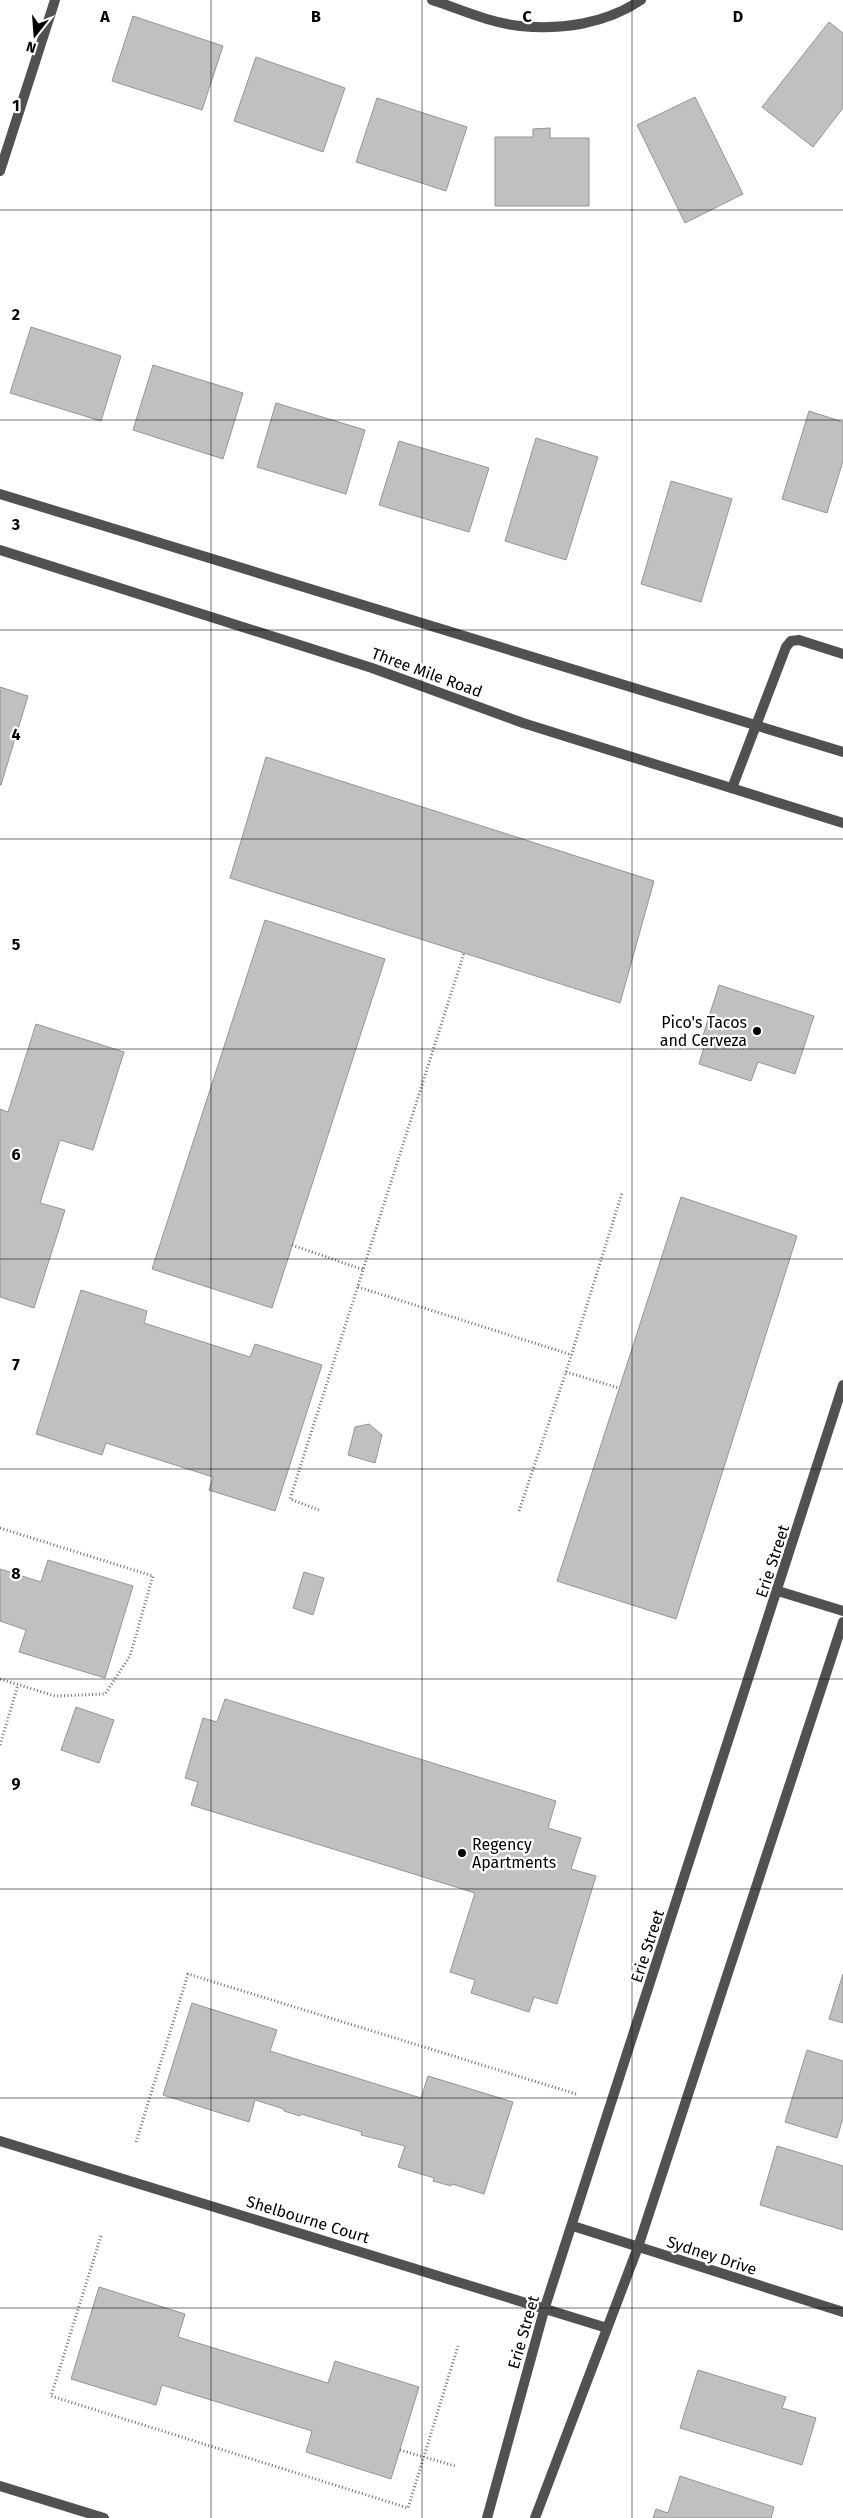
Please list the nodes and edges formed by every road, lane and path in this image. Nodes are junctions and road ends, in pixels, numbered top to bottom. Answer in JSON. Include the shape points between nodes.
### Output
{"nodes":[{"id":1,"x":55,"y":0,"type":"edge"},
{"id":2,"x":432,"y":0,"type":"edge"},
{"id":3,"x":640,"y":0,"type":"edge"},
{"id":4,"x":0,"y":171,"type":"edge"},
{"id":5,"x":0,"y":494,"type":"edge"},
{"id":6,"x":0,"y":550,"type":"edge"},
{"id":7,"x":843,"y":654,"type":"edge"},
{"id":8,"x":756,"y":726,"type":"junction"},
{"id":9,"x":843,"y":752,"type":"edge"},
{"id":10,"x":732,"y":788,"type":"junction"},
{"id":11,"x":843,"y":823,"type":"edge"},
{"id":12,"x":464,"y":953,"type":"dead end"},
{"id":13,"x":622,"y":1193,"type":"dead end"},
{"id":14,"x":292,"y":1245,"type":"dead end"},
{"id":15,"x":364,"y":1270,"type":"junction"},
{"id":16,"x":358,"y":1287,"type":"junction"},
{"id":17,"x":572,"y":1355,"type":"junction"},
{"id":18,"x":566,"y":1372,"type":"junction"},
{"id":19,"x":843,"y":1385,"type":"edge"},
{"id":20,"x":619,"y":1388,"type":"dead end"},
{"id":21,"x":319,"y":1510,"type":"dead end"},
{"id":22,"x":519,"y":1511,"type":"dead end"},
{"id":23,"x":0,"y":1528,"type":"edge"},
{"id":24,"x":778,"y":1591,"type":"junction"},
{"id":25,"x":843,"y":1611,"type":"edge"},
{"id":26,"x":843,"y":1622,"type":"edge"},
{"id":27,"x":0,"y":1679,"type":"edge"},
{"id":28,"x":18,"y":1685,"type":"junction"},
{"id":29,"x":0,"y":1744,"type":"edge"},
{"id":30,"x":576,"y":2094,"type":"dead end"},
{"id":31,"x":0,"y":2141,"type":"edge"},
{"id":32,"x":136,"y":2142,"type":"dead end"},
{"id":33,"x":573,"y":2226,"type":"junction"},
{"id":34,"x":101,"y":2236,"type":"dead end"},
{"id":35,"x":638,"y":2247,"type":"junction"},
{"id":36,"x":545,"y":2307,"type":"junction"},
{"id":37,"x":843,"y":2312,"type":"edge"},
{"id":38,"x":608,"y":2328,"type":"junction"},
{"id":39,"x":458,"y":2346,"type":"dead end"},
{"id":40,"x":400,"y":2450,"type":"dead end"},
{"id":41,"x":423,"y":2457,"type":"junction"},
{"id":42,"x":455,"y":2466,"type":"dead end"},
{"id":43,"x":0,"y":2486,"type":"edge"},
{"id":44,"x":104,"y":2518,"type":"edge"},
{"id":45,"x":487,"y":2518,"type":"edge"},
{"id":46,"x":535,"y":2518,"type":"edge"}],
"edges":[{"from":1,"to":4,"type":"street"},
{"from":2,"to":3,"type":"street","via":[[519,26],[567,26],[599,20]]},
{"from":5,"to":8,"type":"street"},
{"from":6,"to":10,"type":"street","name":"Three Mile Road","via":[[372,668],[523,723]]},
{"from":7,"to":8,"type":"street","via":[[791,640]]},
{"from":8,"to":9,"type":"street"},
{"from":8,"to":10,"type":"street"},
{"from":10,"to":11,"type":"street","name":"Three Mile Road"},
{"from":12,"to":15,"type":"path"},
{"from":13,"to":17,"type":"path"},
{"from":14,"to":15,"type":"path"},
{"from":15,"to":16,"type":"path"},
{"from":16,"to":17,"type":"path"},
{"from":16,"to":21,"type":"path","via":[[290,1499]]},
{"from":17,"to":18,"type":"path"},
{"from":18,"to":20,"type":"path"},
{"from":18,"to":22,"type":"path"},
{"from":19,"to":24,"type":"street","name":"Erie Street"},
{"from":23,"to":28,"type":"path","via":[[153,1576],[130,1656],[105,1694],[55,1696]]},
{"from":24,"to":25,"type":"street"},
{"from":24,"to":33,"type":"street","name":"Erie Street"},
{"from":26,"to":35,"type":"street"},
{"from":27,"to":28,"type":"path"},
{"from":28,"to":29,"type":"path"},
{"from":30,"to":32,"type":"path","via":[[188,1974]]},
{"from":31,"to":36,"type":"street","name":"Shelbourne Court"},
{"from":33,"to":35,"type":"street","name":"Sydney Drive"},
{"from":33,"to":36,"type":"street","name":"Erie Street"},
{"from":34,"to":41,"type":"path","via":[[51,2396],[408,2508]]},
{"from":35,"to":37,"type":"street","name":"Sydney Drive"},
{"from":35,"to":38,"type":"street"},
{"from":36,"to":38,"type":"street","name":"Shelbourne Court"},
{"from":36,"to":45,"type":"street","name":"Erie Street"},
{"from":38,"to":46,"type":"street"},
{"from":39,"to":41,"type":"path"},
{"from":40,"to":41,"type":"path"},
{"from":41,"to":42,"type":"path"},
{"from":43,"to":44,"type":"street"}]}
